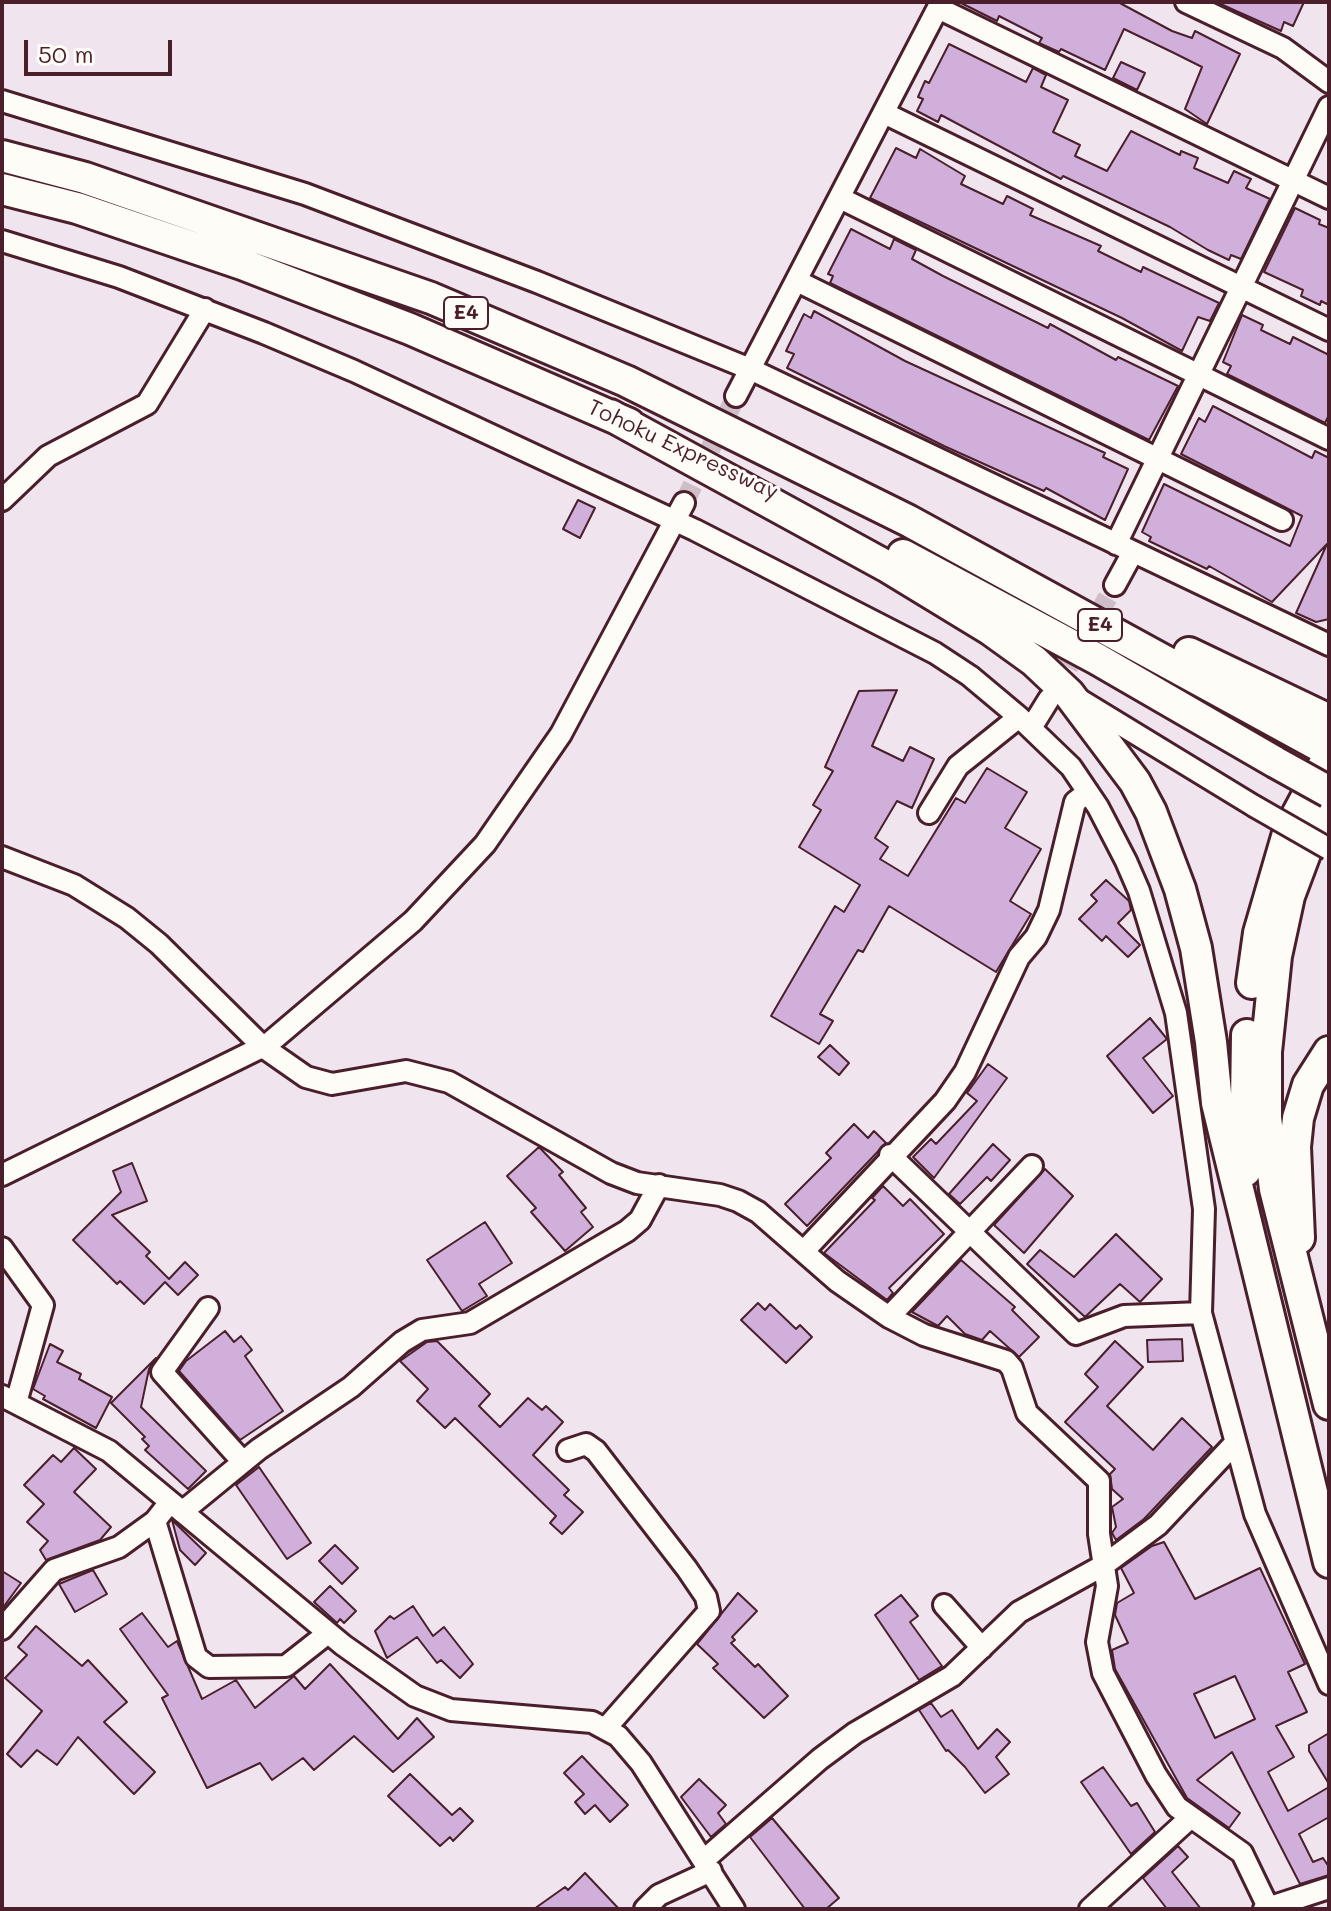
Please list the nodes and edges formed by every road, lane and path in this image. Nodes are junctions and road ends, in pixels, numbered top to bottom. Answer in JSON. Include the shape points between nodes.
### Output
{"nodes":[{"id":1,"x":1186,"y":2,"type":"edge"},
{"id":2,"x":940,"y":5,"type":"edge"},
{"id":3,"x":1329,"y":82,"type":"edge"},
{"id":4,"x":2,"y":101,"type":"edge"},
{"id":5,"x":1329,"y":107,"type":"edge"},
{"id":6,"x":884,"y":113,"type":"junction"},
{"id":7,"x":2,"y":156,"type":"edge"},
{"id":8,"x":1291,"y":180,"type":"junction"},
{"id":9,"x":2,"y":189,"type":"edge"},
{"id":10,"x":840,"y":198,"type":"junction"},
{"id":11,"x":1329,"y":198,"type":"edge"},
{"id":12,"x":2,"y":241,"type":"edge"},
{"id":13,"x":797,"y":281,"type":"junction"},
{"id":14,"x":1242,"y":287,"type":"junction"},
{"id":15,"x":205,"y":309,"type":"junction"},
{"id":16,"x":1329,"y":330,"type":"edge"},
{"id":17,"x":750,"y":369,"type":"junction"},
{"id":18,"x":1199,"y":374,"type":"junction"},
{"id":19,"x":736,"y":396,"type":"tunnel mouth"},
{"id":20,"x":610,"y":415,"type":"junction"},
{"id":21,"x":1329,"y":439,"type":"edge"},
{"id":22,"x":1157,"y":460,"type":"junction"},
{"id":23,"x":2,"y":500,"type":"edge"},
{"id":24,"x":680,"y":512,"type":"junction"},
{"id":25,"x":1282,"y":520,"type":"dead end"},
{"id":26,"x":1125,"y":548,"type":"junction"},
{"id":27,"x":1115,"y":585,"type":"tunnel mouth"},
{"id":28,"x":1329,"y":645,"type":"edge"},
{"id":29,"x":1059,"y":696,"type":"junction"},
{"id":30,"x":1308,"y":719,"type":"edge"},
{"id":31,"x":1025,"y":722,"type":"junction"},
{"id":32,"x":1329,"y":753,"type":"edge"},
{"id":33,"x":1088,"y":792,"type":"junction"},
{"id":34,"x":1329,"y":792,"type":"edge"},
{"id":35,"x":1329,"y":802,"type":"edge"},
{"id":36,"x":929,"y":813,"type":"dead end"},
{"id":37,"x":1329,"y":849,"type":"edge"},
{"id":38,"x":2,"y":857,"type":"edge"},
{"id":39,"x":263,"y":1047,"type":"junction"},
{"id":40,"x":1329,"y":1052,"type":"edge"},
{"id":41,"x":890,"y":1155,"type":"junction"},
{"id":42,"x":1032,"y":1166,"type":"dead end"},
{"id":43,"x":2,"y":1175,"type":"edge"},
{"id":44,"x":659,"y":1185,"type":"junction"},
{"id":45,"x":1249,"y":1225,"type":"junction"},
{"id":46,"x":969,"y":1231,"type":"junction"},
{"id":47,"x":2,"y":1248,"type":"edge"},
{"id":48,"x":804,"y":1251,"type":"junction"},
{"id":49,"x":1299,"y":1291,"type":"junction"},
{"id":50,"x":208,"y":1308,"type":"dead end"},
{"id":51,"x":1201,"y":1313,"type":"junction"},
{"id":52,"x":889,"y":1317,"type":"junction"},
{"id":53,"x":9,"y":1400,"type":"edge"},
{"id":54,"x":1329,"y":1404,"type":"edge"},
{"id":55,"x":1235,"y":1443,"type":"junction"},
{"id":56,"x":568,"y":1450,"type":"dead end"},
{"id":57,"x":243,"y":1462,"type":"junction"},
{"id":58,"x":176,"y":1507,"type":"junction"},
{"id":59,"x":155,"y":1521,"type":"junction"},
{"id":60,"x":1329,"y":1562,"type":"edge"},
{"id":61,"x":1104,"y":1565,"type":"junction"},
{"id":62,"x":944,"y":1605,"type":"dead end"},
{"id":63,"x":2,"y":1629,"type":"edge"},
{"id":64,"x":328,"y":1633,"type":"junction"},
{"id":65,"x":982,"y":1648,"type":"junction"},
{"id":66,"x":1329,"y":1684,"type":"edge"},
{"id":67,"x":606,"y":1728,"type":"junction"},
{"id":68,"x":1191,"y":1817,"type":"junction"},
{"id":69,"x":707,"y":1865,"type":"junction"},
{"id":70,"x":1329,"y":1888,"type":"edge"},
{"id":71,"x":1267,"y":1908,"type":"edge"},
{"id":72,"x":645,"y":1909,"type":"edge"},
{"id":73,"x":734,"y":1909,"type":"edge"},
{"id":74,"x":1090,"y":1909,"type":"edge"}],
"edges":[{"from":1,"to":3,"type":"street","via":[[1283,48]]},
{"from":2,"to":6,"type":"street"},
{"from":2,"to":8,"type":"street"},
{"from":4,"to":17,"type":"street","via":[[305,194]]},
{"from":5,"to":8,"type":"street"},
{"from":6,"to":10,"type":"street"},
{"from":6,"to":14,"type":"street"},
{"from":7,"to":30,"type":"highway","name":"Tohoku Expressway","number":"E4","via":[[101,183],[431,298],[626,381]]},
{"from":8,"to":11,"type":"street"},
{"from":8,"to":14,"type":"street"},
{"from":9,"to":20,"type":"highway","name":"Tohoku Expressway","number":"E4","via":[[77,208],[242,264]]},
{"from":10,"to":13,"type":"street"},
{"from":10,"to":18,"type":"street"},
{"from":12,"to":15,"type":"street"},
{"from":13,"to":17,"type":"street"},
{"from":13,"to":22,"type":"street"},
{"from":14,"to":16,"type":"street"},
{"from":14,"to":18,"type":"street"},
{"from":15,"to":23,"type":"street","via":[[147,404],[48,456]]},
{"from":15,"to":24,"type":"street"},
{"from":17,"to":19,"type":"street"},
{"from":17,"to":26,"type":"street"},
{"from":18,"to":21,"type":"street"},
{"from":18,"to":22,"type":"street"},
{"from":20,"to":29,"type":"highway","via":[[886,566],[991,630],[1034,661]]},
{"from":20,"to":34,"type":"highway","name":"Tohoku Expressway","number":"E4","bridge":true,"via":[[892,549]]},
{"from":22,"to":25,"type":"street"},
{"from":22,"to":26,"type":"street"},
{"from":24,"to":31,"type":"street","via":[[935,653]]},
{"from":24,"to":39,"type":"street","via":[[561,734],[485,844],[413,921]]},
{"from":26,"to":27,"type":"street"},
{"from":26,"to":28,"type":"street"},
{"from":29,"to":31,"type":"street"},
{"from":29,"to":37,"type":"street","bridge":true},
{"from":29,"to":45,"type":"highway","via":[[1135,782],[1180,889],[1196,948],[1217,1103]]},
{"from":30,"to":32,"type":"highway","name":"Tohoku Expressway","number":"E4"},
{"from":31,"to":33,"type":"street","via":[[1071,767]]},
{"from":31,"to":36,"type":"street","via":[[958,766]]},
{"from":32,"to":45,"type":"highway","via":[[1289,830],[1259,933],[1245,1079]]},
{"from":33,"to":41,"type":"street","via":[[1075,802],[1049,910],[1006,982],[982,1042],[945,1101]]},
{"from":33,"to":51,"type":"street","via":[[1139,891],[1176,1013],[1204,1209]]},
{"from":35,"to":49,"type":"highway","via":[[1289,896],[1276,956],[1266,1052],[1266,1118],[1275,1189]]},
{"from":38,"to":39,"type":"street","via":[[74,885],[127,918]]},
{"from":39,"to":43,"type":"street"},
{"from":39,"to":44,"type":"street","via":[[320,1083],[406,1071],[449,1082],[519,1118],[590,1164],[637,1183]]},
{"from":40,"to":49,"type":"highway","via":[[1308,1085],[1298,1118]]},
{"from":41,"to":46,"type":"street"},
{"from":41,"to":48,"type":"street"},
{"from":42,"to":46,"type":"street"},
{"from":44,"to":48,"type":"street","via":[[738,1201]]},
{"from":44,"to":57,"type":"street","via":[[640,1220],[627,1231],[470,1323],[422,1330],[402,1342],[351,1387]]},
{"from":45,"to":60,"type":"highway"},
{"from":46,"to":51,"type":"street","via":[[1076,1334],[1124,1316]]},
{"from":46,"to":52,"type":"street"},
{"from":47,"to":53,"type":"street","via":[[43,1305]]},
{"from":48,"to":52,"type":"street"},
{"from":49,"to":54,"type":"highway"},
{"from":50,"to":57,"type":"street","via":[[162,1372]]},
{"from":51,"to":55,"type":"street"},
{"from":52,"to":61,"type":"street","via":[[924,1335],[1006,1361],[1027,1413],[1099,1481]]},
{"from":53,"to":58,"type":"street","via":[[109,1451]]},
{"from":55,"to":61,"type":"street","via":[[1158,1525]]},
{"from":55,"to":66,"type":"street","via":[[1255,1514]]},
{"from":56,"to":67,"type":"street","via":[[586,1444],[596,1451],[687,1569],[709,1611]]},
{"from":57,"to":58,"type":"street"},
{"from":58,"to":59,"type":"street"},
{"from":58,"to":64,"type":"street"},
{"from":59,"to":63,"type":"street","via":[[119,1547],[54,1570]]},
{"from":59,"to":64,"type":"street","via":[[196,1657],[209,1667],[286,1666]]},
{"from":61,"to":65,"type":"street","via":[[1019,1612]]},
{"from":61,"to":68,"type":"street","via":[[1107,1586],[1097,1642],[1103,1673],[1156,1775],[1177,1807]]},
{"from":62,"to":65,"type":"street"},
{"from":64,"to":67,"type":"street","via":[[430,1704],[504,1717],[562,1717]]},
{"from":65,"to":69,"type":"street","via":[[939,1687],[888,1713],[820,1759]]},
{"from":67,"to":69,"type":"street","via":[[641,1763]]},
{"from":68,"to":71,"type":"street","via":[[1242,1853]]},
{"from":68,"to":74,"type":"street"},
{"from":69,"to":72,"type":"street"},
{"from":69,"to":73,"type":"street"},
{"from":70,"to":71,"type":"street"}]}
